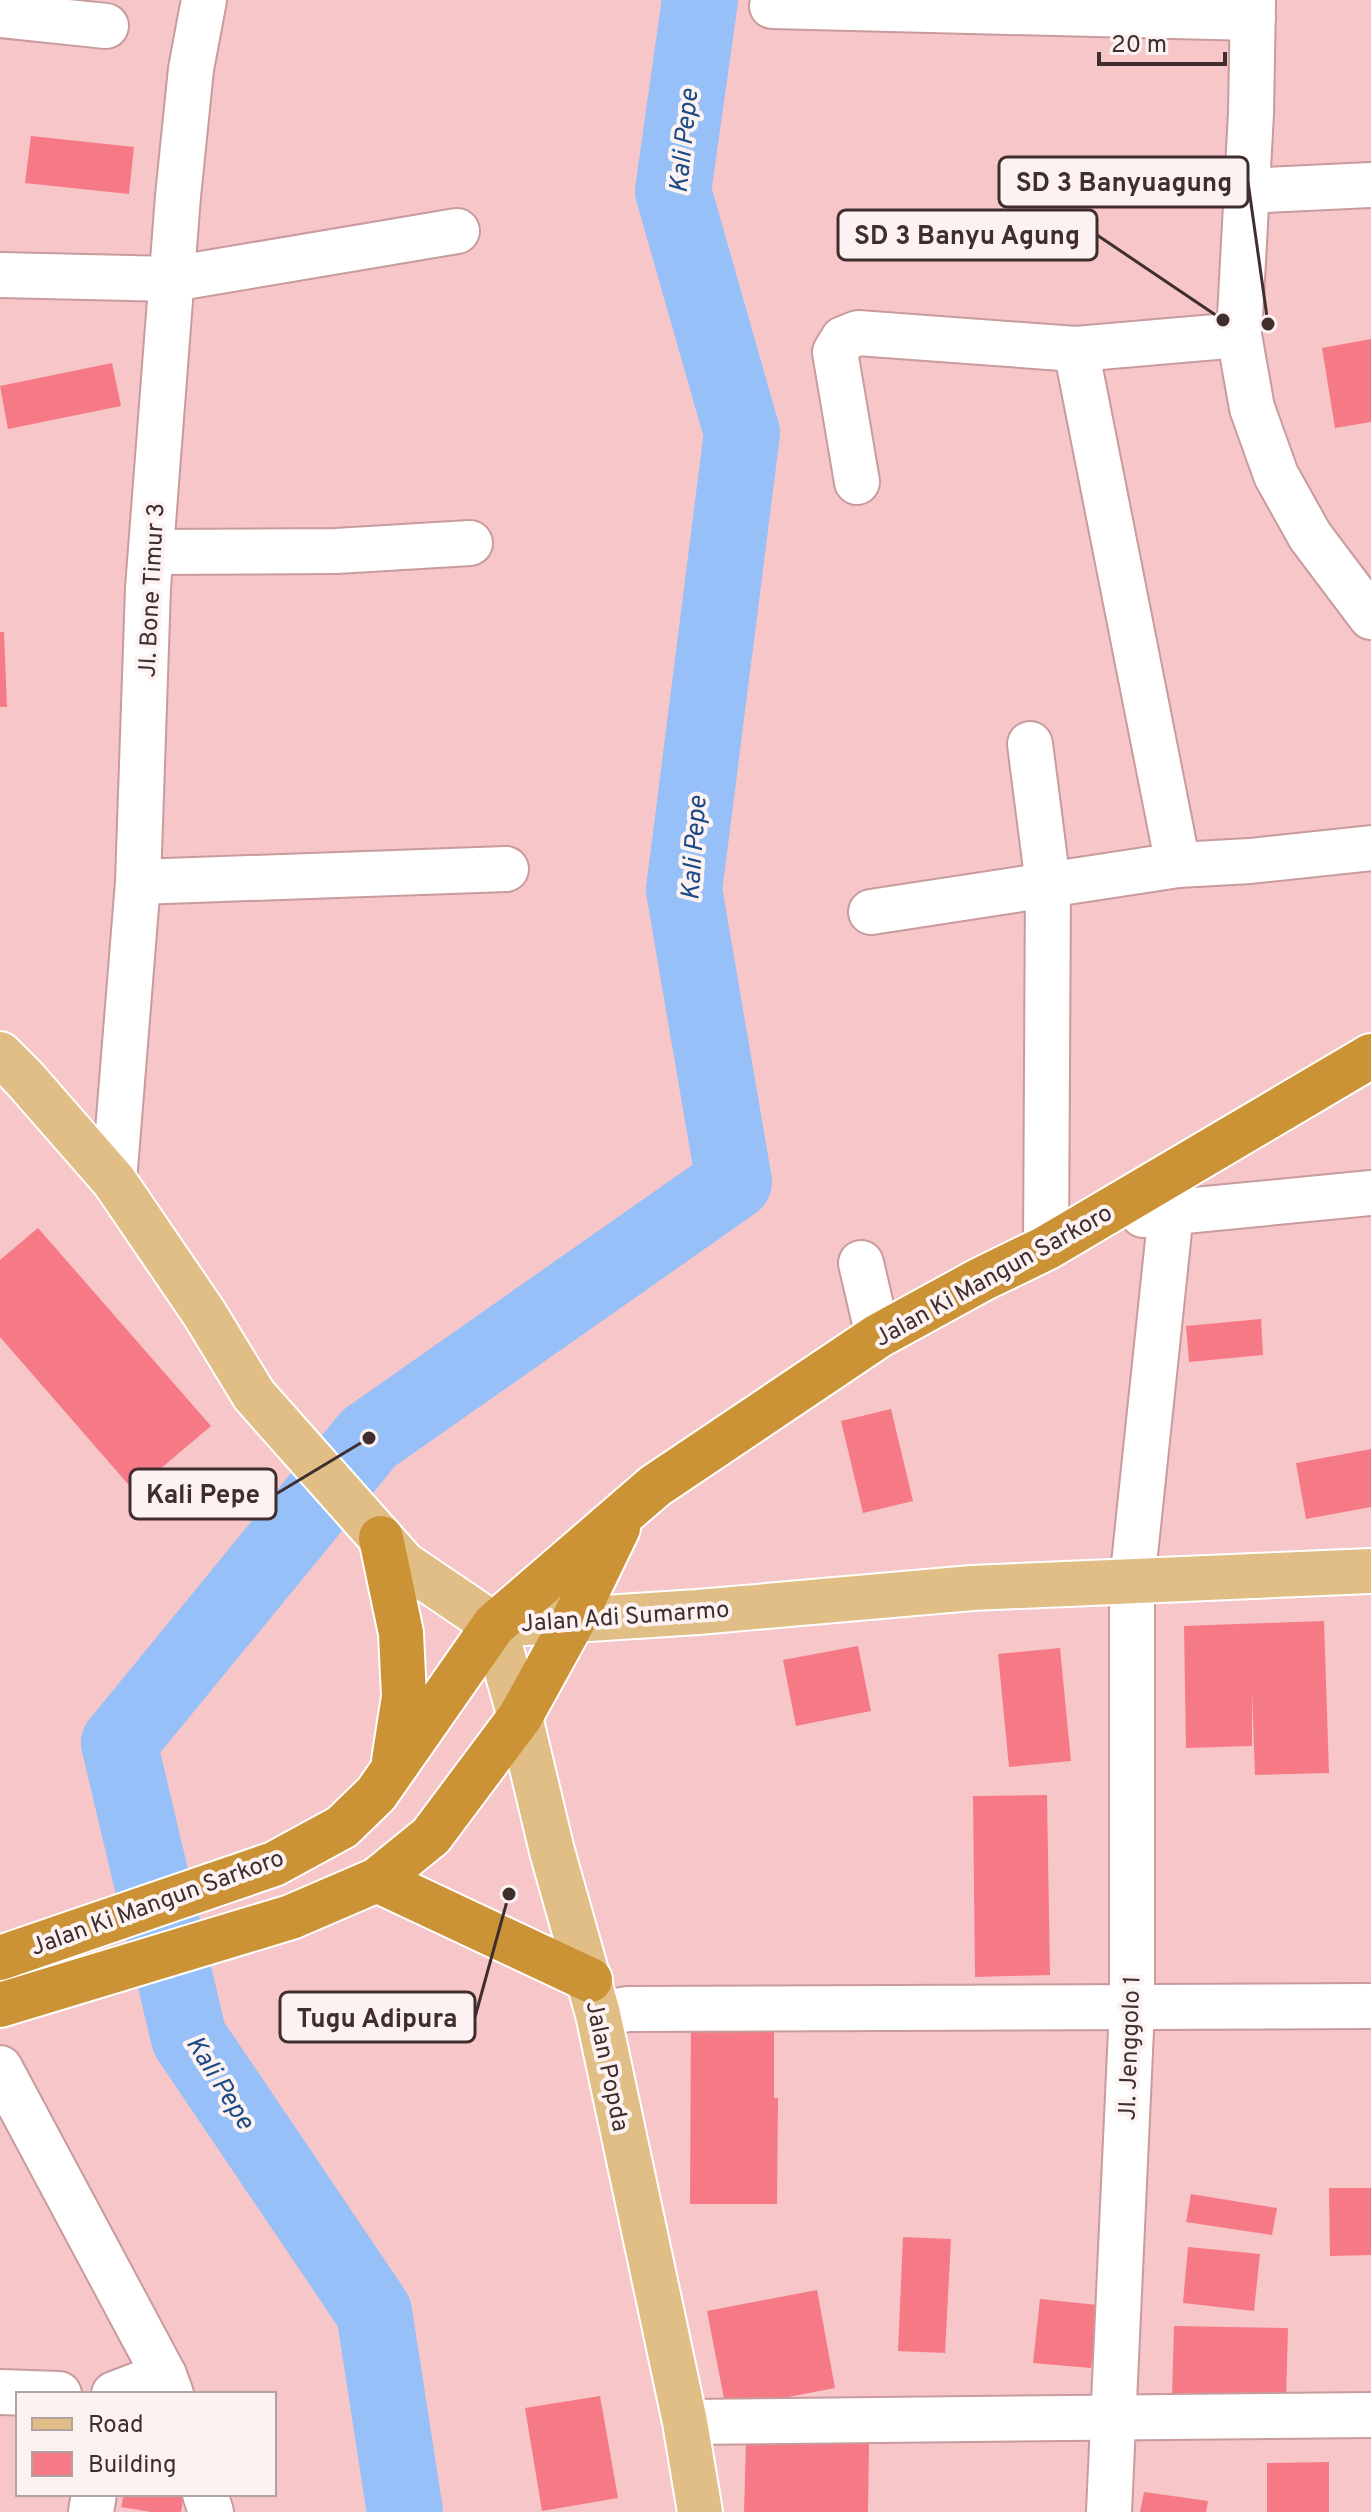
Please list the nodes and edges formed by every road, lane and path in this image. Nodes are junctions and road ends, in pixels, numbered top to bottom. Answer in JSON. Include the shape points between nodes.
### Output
{"nodes":[{"id":1,"x":204,"y":0,"type":"edge"},
{"id":2,"x":772,"y":6,"type":"dead end"},
{"id":3,"x":1253,"y":9,"type":"edge"},
{"id":4,"x":0,"y":15,"type":"edge"},
{"id":5,"x":106,"y":26,"type":"dead end"},
{"id":6,"x":1371,"y":185,"type":"edge"},
{"id":7,"x":1245,"y":191,"type":"junction"},
{"id":8,"x":457,"y":231,"type":"dead end"},
{"id":9,"x":0,"y":275,"type":"edge"},
{"id":10,"x":172,"y":279,"type":"junction"},
{"id":11,"x":1239,"y":335,"type":"junction"},
{"id":12,"x":1076,"y":349,"type":"junction"},
{"id":13,"x":857,"y":482,"type":"dead end"},
{"id":14,"x":470,"y":543,"type":"dead end"},
{"id":15,"x":152,"y":552,"type":"junction"},
{"id":16,"x":1371,"y":617,"type":"edge"},
{"id":17,"x":1030,"y":744,"type":"dead end"},
{"id":18,"x":1371,"y":848,"type":"edge"},
{"id":19,"x":1178,"y":865,"type":"junction"},
{"id":20,"x":506,"y":869,"type":"dead end"},
{"id":21,"x":138,"y":882,"type":"junction"},
{"id":22,"x":1048,"y":884,"type":"junction"},
{"id":23,"x":871,"y":912,"type":"dead end"},
{"id":24,"x":0,"y":1054,"type":"edge"},
{"id":25,"x":1371,"y":1056,"type":"edge"},
{"id":26,"x":114,"y":1181,"type":"junction"},
{"id":27,"x":1371,"y":1193,"type":"edge"},
{"id":28,"x":1171,"y":1212,"type":"junction"},
{"id":29,"x":1093,"y":1221,"type":"junction"},
{"id":30,"x":1046,"y":1248,"type":"junction"},
{"id":31,"x":861,"y":1263,"type":"dead end"},
{"id":32,"x":878,"y":1336,"type":"junction"},
{"id":33,"x":626,"y":1512,"type":"junction"},
{"id":34,"x":393,"y":1551,"type":"junction"},
{"id":35,"x":1371,"y":1571,"type":"edge"},
{"id":36,"x":1132,"y":1583,"type":"junction"},
{"id":37,"x":573,"y":1621,"type":"junction"},
{"id":38,"x":494,"y":1625,"type":"junction"},
{"id":39,"x":520,"y":1717,"type":"junction"},
{"id":40,"x":392,"y":1771,"type":"junction"},
{"id":41,"x":377,"y":1880,"type":"junction"},
{"id":42,"x":0,"y":1958,"type":"edge"},
{"id":43,"x":594,"y":1997,"type":"junction"},
{"id":44,"x":1,"y":2004,"type":"edge"},
{"id":45,"x":1371,"y":2006,"type":"edge"},
{"id":46,"x":1132,"y":2008,"type":"junction"},
{"id":47,"x":0,"y":2068,"type":"edge"},
{"id":48,"x":167,"y":2385,"type":"edge"},
{"id":49,"x":126,"y":2392,"type":"edge"},
{"id":50,"x":1371,"y":2415,"type":"edge"},
{"id":51,"x":1112,"y":2418,"type":"junction"},
{"id":52,"x":685,"y":2422,"type":"junction"},
{"id":53,"x":700,"y":2512,"type":"edge"},
{"id":54,"x":1109,"y":2512,"type":"edge"}],
"edges":[{"from":1,"to":10,"type":"street","name":"Jl. Bone Timur 3","via":[[191,69]]},
{"from":2,"to":3,"type":"street"},
{"from":3,"to":7,"type":"street"},
{"from":4,"to":5,"type":"street"},
{"from":6,"to":7,"type":"street"},
{"from":7,"to":11,"type":"street"},
{"from":8,"to":10,"type":"street"},
{"from":9,"to":10,"type":"street"},
{"from":10,"to":15,"type":"street","name":"Jl. Bone Timur 3"},
{"from":11,"to":12,"type":"street"},
{"from":11,"to":16,"type":"street","via":[[1252,408],[1276,475],[1310,536]]},
{"from":12,"to":13,"type":"street","via":[[858,333],[843,339],[835,352]]},
{"from":12,"to":19,"type":"street"},
{"from":14,"to":15,"type":"street","via":[[336,551]]},
{"from":15,"to":21,"type":"street","name":"Jl. Bone Timur 3"},
{"from":17,"to":22,"type":"street"},
{"from":18,"to":19,"type":"street"},
{"from":19,"to":22,"type":"street"},
{"from":20,"to":21,"type":"street"},
{"from":21,"to":26,"type":"street","name":"Jl. Bone Timur 3"},
{"from":22,"to":23,"type":"street"},
{"from":22,"to":30,"type":"street"},
{"from":24,"to":26,"type":"main road","name":"Jalan Adi Sumarmo"},
{"from":25,"to":29,"type":"highway","name":"Jalan Ki Mangun Sarkoro"},
{"from":26,"to":34,"type":"main road","name":"Jalan Adi Sumarmo","via":[[254,1395]]},
{"from":27,"to":28,"type":"street"},
{"from":28,"to":29,"type":"street"},
{"from":28,"to":36,"type":"street","name":"Jl. Jenggolo 1"},
{"from":29,"to":30,"type":"highway","name":"Jalan Ki Mangun Sarkoro"},
{"from":30,"to":32,"type":"highway","name":"Jalan Ki Mangun Sarkoro"},
{"from":31,"to":32,"type":"street"},
{"from":32,"to":33,"type":"highway","name":"Jalan Ki Mangun Sarkoro"},
{"from":33,"to":37,"type":"highway"},
{"from":33,"to":38,"type":"highway","name":"Jalan Ki Mangun Sarkoro"},
{"from":34,"to":38,"type":"main road","name":"Jalan Adi Sumarmo"},
{"from":34,"to":40,"type":"highway","via":[[404,1697]]},
{"from":35,"to":36,"type":"main road","name":"Jalan Adi Sumarmo"},
{"from":36,"to":37,"type":"main road","name":"Jalan Adi Sumarmo","via":[[972,1588]]},
{"from":36,"to":46,"type":"street","name":"Jl. Jenggolo 1"},
{"from":37,"to":38,"type":"main road","name":"Jalan Adi Sumarmo"},
{"from":37,"to":39,"type":"highway"},
{"from":38,"to":39,"type":"main road","name":"Jalan Popda"},
{"from":38,"to":40,"type":"highway","name":"Jalan Ki Mangun Sarkoro"},
{"from":39,"to":41,"type":"highway","via":[[431,1836]]},
{"from":39,"to":43,"type":"main road","name":"Jalan Popda"},
{"from":40,"to":42,"type":"highway","name":"Jalan Ki Mangun Sarkoro","via":[[342,1827],[274,1864]]},
{"from":41,"to":43,"type":"highway"},
{"from":41,"to":44,"type":"highway","via":[[291,1917]]},
{"from":43,"to":46,"type":"street","via":[[628,2009]]},
{"from":43,"to":52,"type":"main road","name":"Jalan Popda"},
{"from":45,"to":46,"type":"street"},
{"from":46,"to":51,"type":"street","name":"Jl. Jenggolo 1"},
{"from":47,"to":48,"type":"street"},
{"from":48,"to":49,"type":"street"},
{"from":50,"to":51,"type":"street"},
{"from":51,"to":52,"type":"street"},
{"from":51,"to":54,"type":"street","name":"Jl. Jenggolo 1"},
{"from":52,"to":53,"type":"main road","name":"Jalan Popda"}]}
